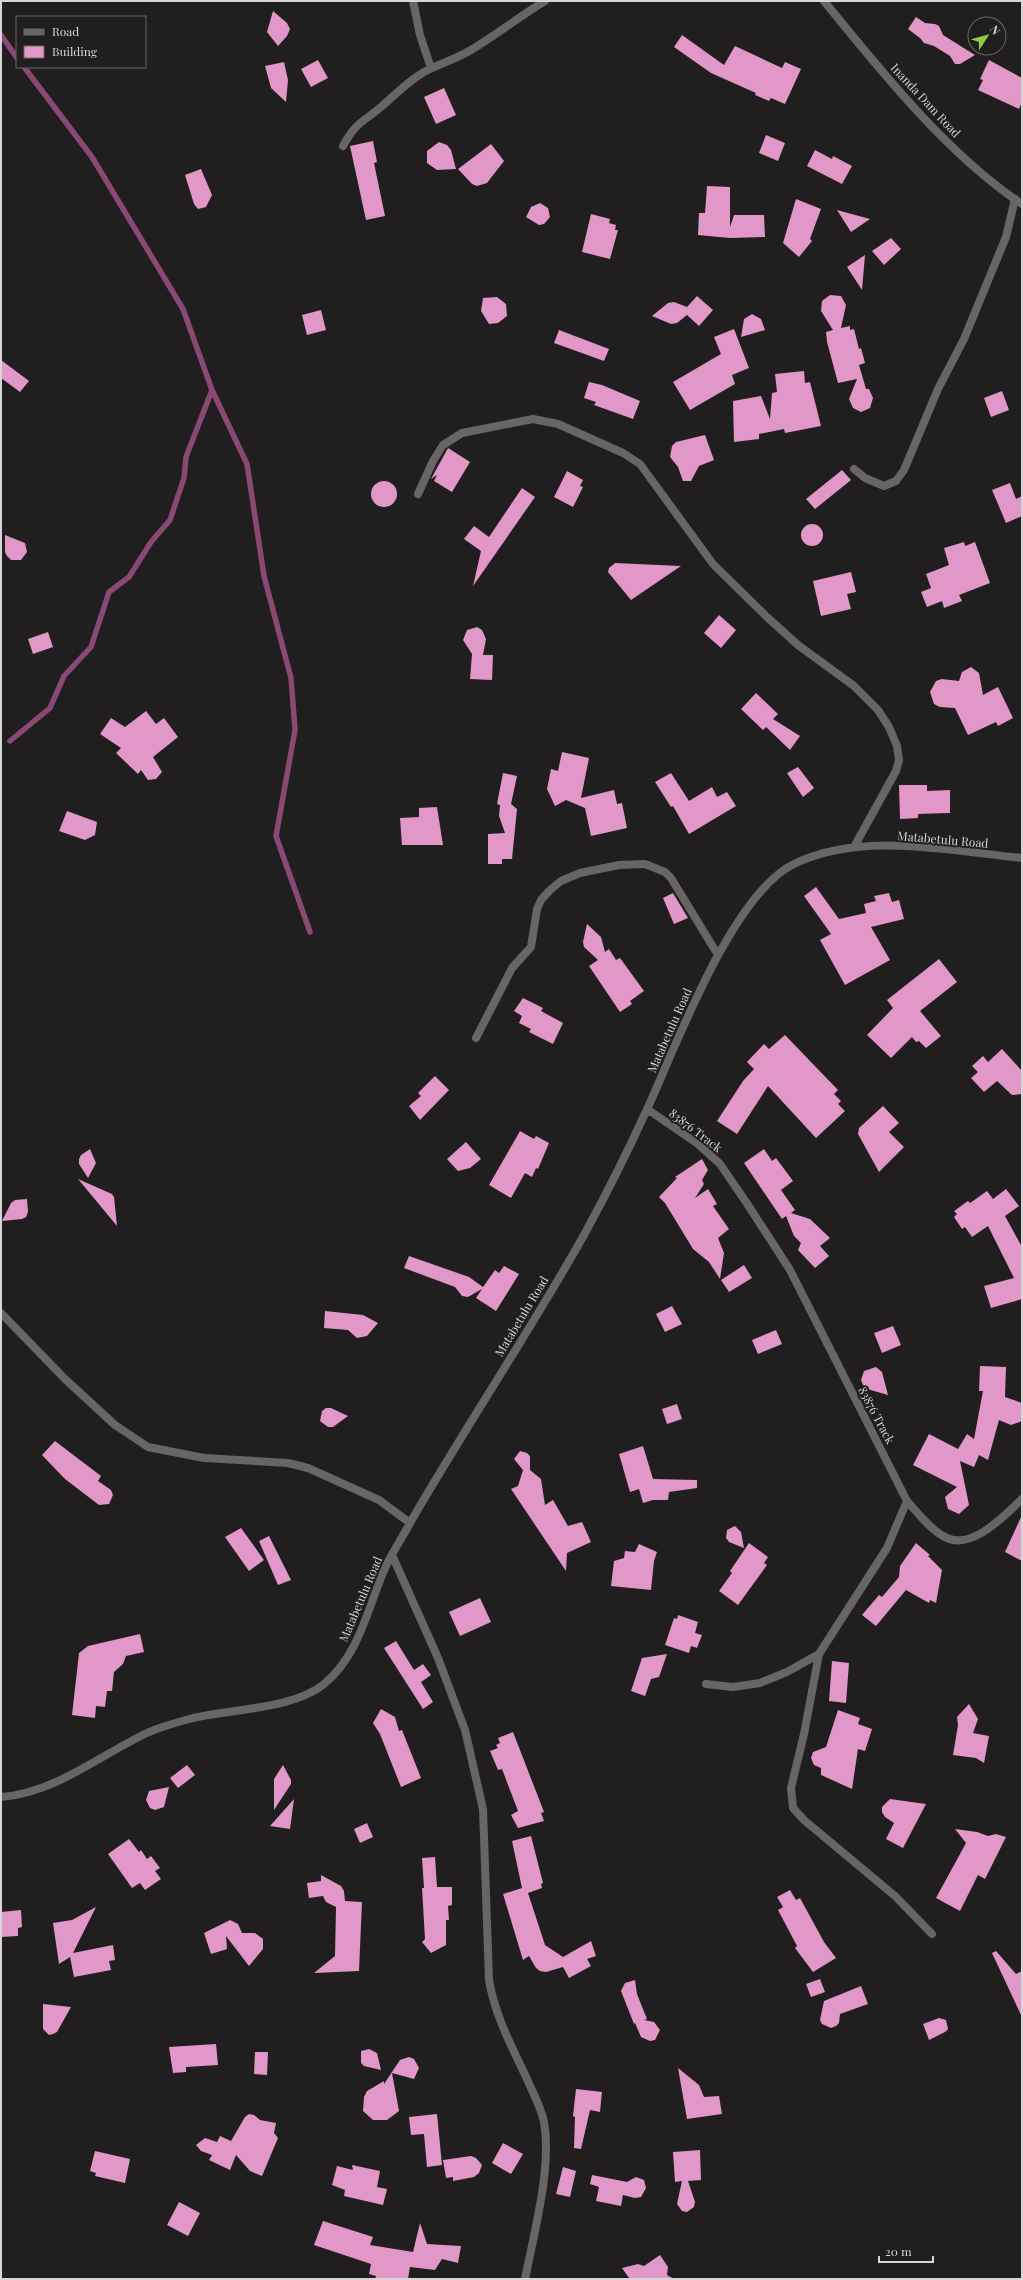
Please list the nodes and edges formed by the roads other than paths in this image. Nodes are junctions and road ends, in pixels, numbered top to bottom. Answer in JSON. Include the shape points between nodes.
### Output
{"nodes":[{"id":1,"x":413,"y":1,"type":"edge"},
{"id":2,"x":545,"y":1,"type":"edge"},
{"id":3,"x":824,"y":1,"type":"edge"},
{"id":4,"x":431,"y":68,"type":"junction"},
{"id":5,"x":343,"y":146,"type":"dead end"},
{"id":6,"x":1015,"y":199,"type":"junction"},
{"id":7,"x":1022,"y":204,"type":"edge"},
{"id":8,"x":854,"y":469,"type":"dead end"},
{"id":9,"x":418,"y":494,"type":"dead end"},
{"id":10,"x":854,"y":847,"type":"junction"},
{"id":11,"x":1022,"y":858,"type":"edge"},
{"id":12,"x":718,"y":955,"type":"junction"},
{"id":13,"x":476,"y":1038,"type":"dead end"},
{"id":14,"x":647,"y":1109,"type":"junction"},
{"id":15,"x":1,"y":1313,"type":"edge"},
{"id":16,"x":1022,"y":1499,"type":"edge"},
{"id":17,"x":907,"y":1501,"type":"junction"},
{"id":18,"x":410,"y":1523,"type":"junction"},
{"id":19,"x":392,"y":1555,"type":"junction"},
{"id":20,"x":819,"y":1654,"type":"junction"},
{"id":21,"x":706,"y":1684,"type":"dead end"},
{"id":22,"x":1,"y":1797,"type":"edge"},
{"id":23,"x":932,"y":1934,"type":"dead end"},
{"id":24,"x":525,"y":2279,"type":"edge"}],
"edges":[{"from":1,"to":4,"type":"street","via":[[420,35]]},
{"from":2,"to":4,"type":"street","via":[[464,54]]},
{"from":3,"to":6,"type":"street","name":"Inanda Dam Road","via":[[867,55],[946,140],[999,188]]},
{"from":4,"to":5,"type":"street","via":[[402,87],[380,108],[360,121]]},
{"from":6,"to":7,"type":"street","name":"Inanda Dam Road"},
{"from":6,"to":8,"type":"street","via":[[1006,237],[964,339],[938,389],[904,470],[896,480],[884,486],[865,478]]},
{"from":9,"to":10,"type":"street","via":[[443,444],[462,433],[533,419],[558,424],[623,453],[640,464],[713,564],[798,645],[854,686],[878,710],[889,727],[897,746],[899,760],[896,771]]},
{"from":10,"to":11,"type":"street","name":"Matabetulu Road","via":[[917,847]]},
{"from":10,"to":12,"type":"street","name":"Matabetulu Road","via":[[822,853],[793,864],[773,879],[745,909]]},
{"from":12,"to":13,"type":"street","via":[[672,878],[665,872],[645,864],[619,865],[580,874],[562,881],[541,900],[531,947],[512,968]]},
{"from":12,"to":14,"type":"street","name":"Matabetulu Road"},
{"from":14,"to":17,"type":"street","name":"83876 Track","via":[[698,1144],[720,1164],[748,1205],[790,1270]]},
{"from":14,"to":18,"type":"street","name":"Matabetulu Road","via":[[584,1234]]},
{"from":15,"to":18,"type":"street","via":[[65,1379],[115,1425],[148,1447],[204,1458],[288,1463],[308,1468],[379,1500]]},
{"from":16,"to":17,"type":"street","name":"83876 Track","via":[[989,1529],[977,1536],[953,1540],[932,1529]]},
{"from":17,"to":20,"type":"street","via":[[887,1548]]},
{"from":18,"to":19,"type":"street","name":"Matabetulu Road"},
{"from":19,"to":22,"type":"street","name":"Matabetulu Road","via":[[350,1654],[323,1685],[304,1697],[193,1718],[148,1733],[78,1772],[47,1786]]},
{"from":19,"to":24,"type":"street","via":[[438,1658],[465,1730],[483,1808],[492,2002],[544,2121],[544,2172]]},
{"from":20,"to":21,"type":"street","via":[[787,1672],[760,1683],[739,1687]]},
{"from":20,"to":23,"type":"street","via":[[791,1788],[793,1808],[895,1896]]}]}
